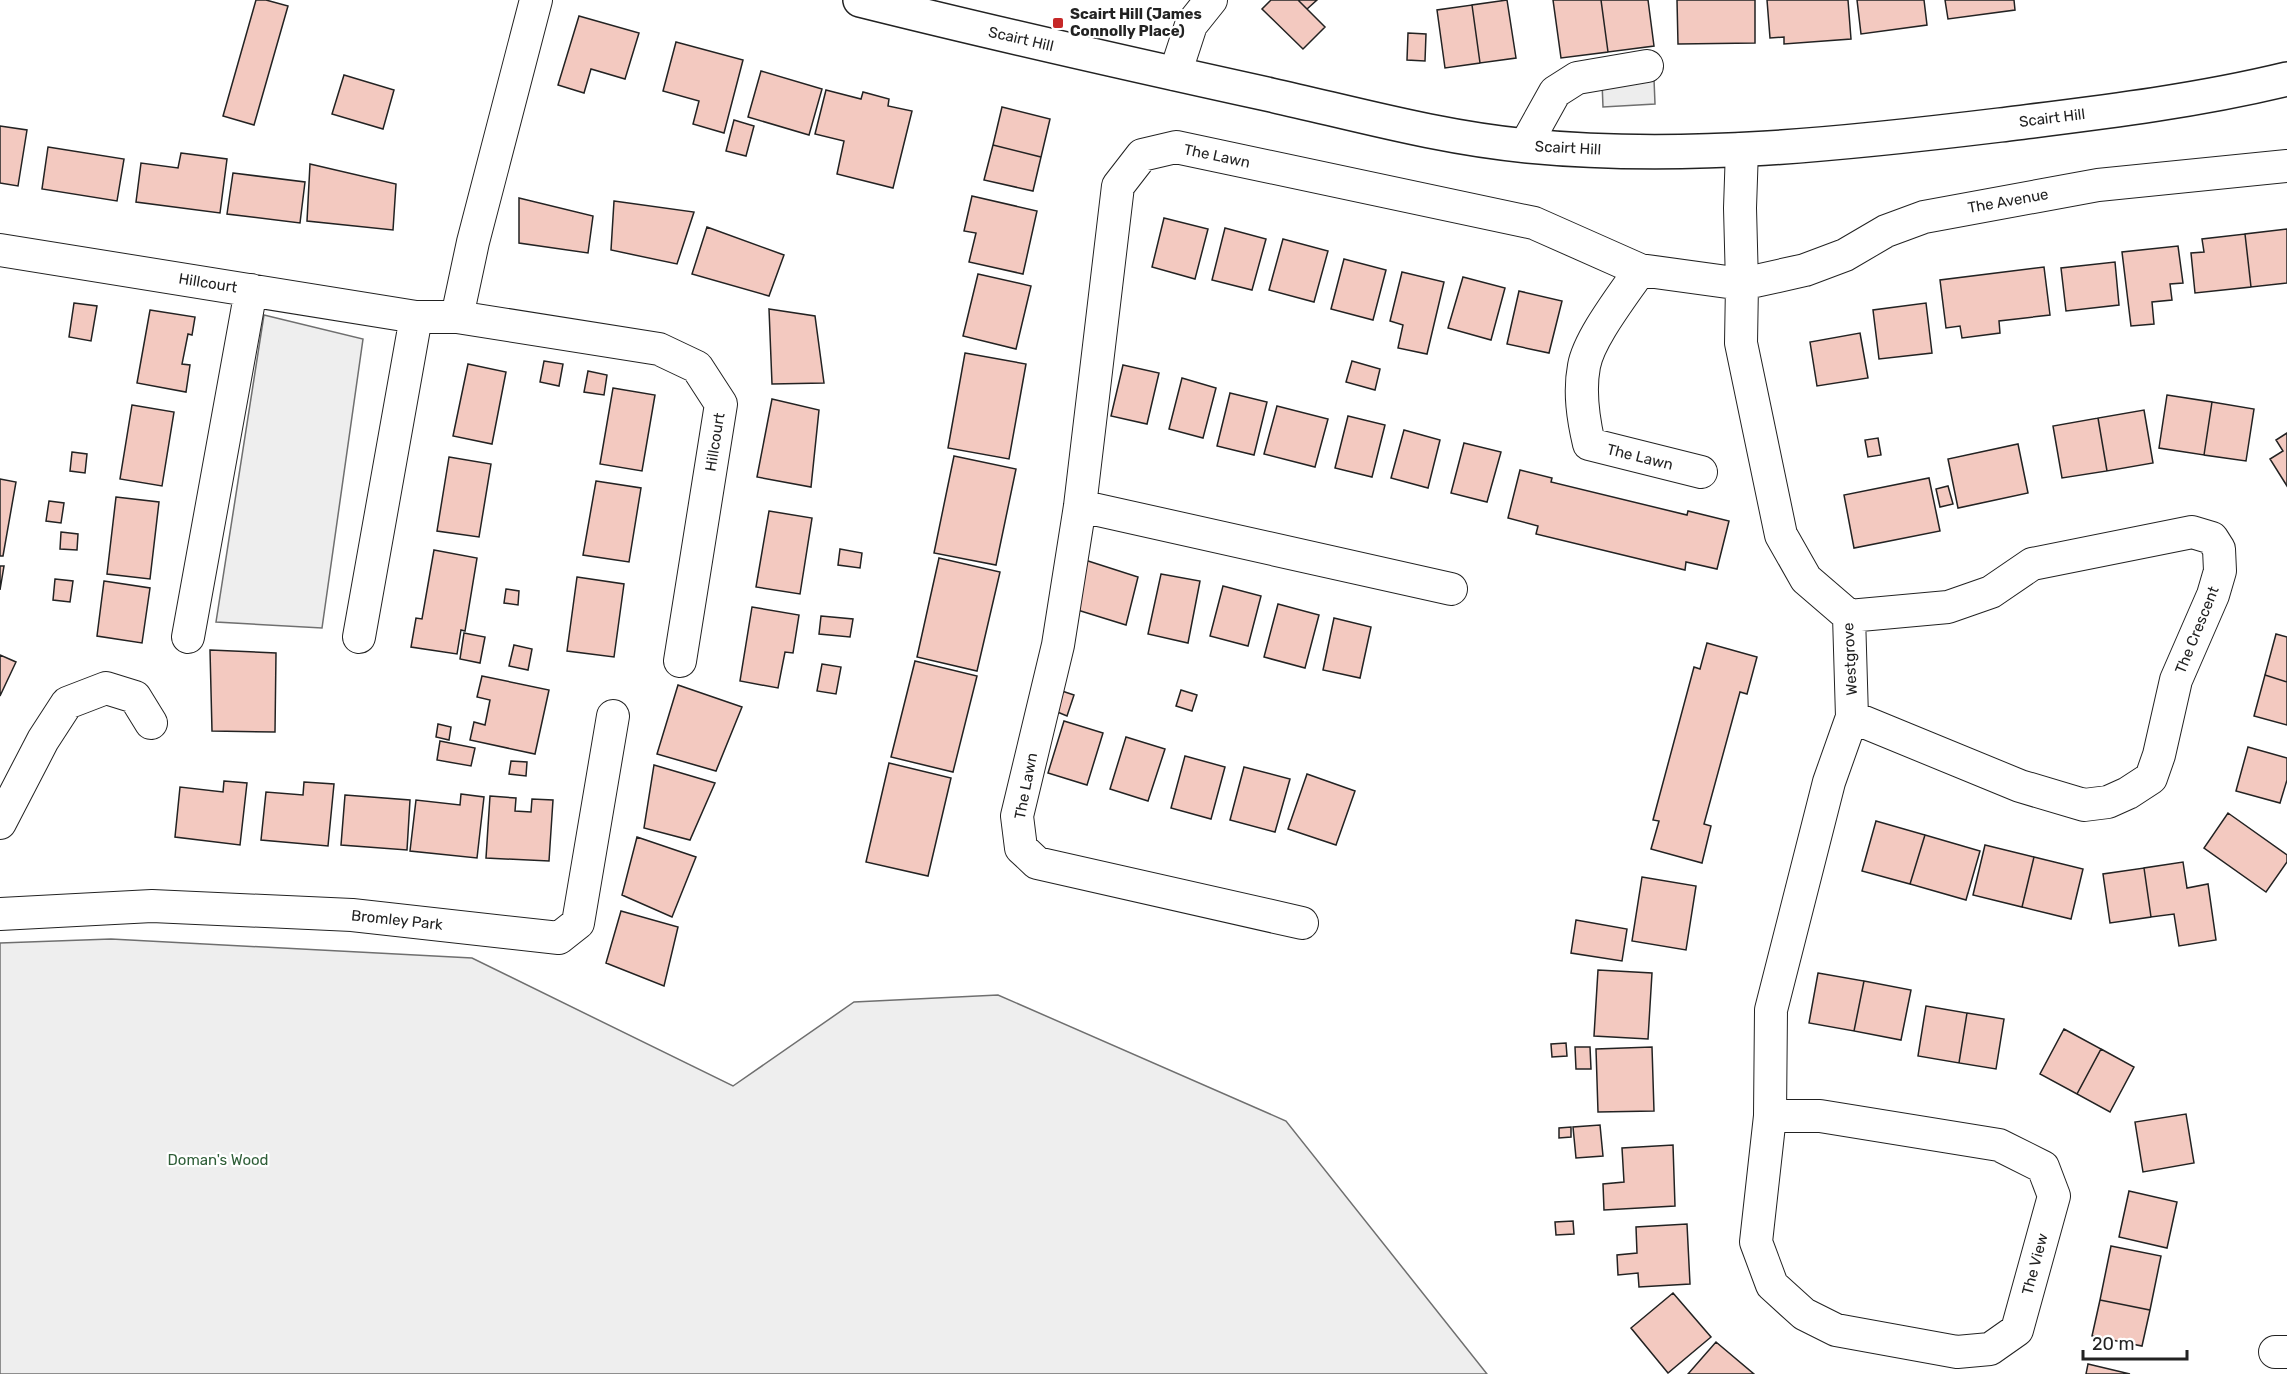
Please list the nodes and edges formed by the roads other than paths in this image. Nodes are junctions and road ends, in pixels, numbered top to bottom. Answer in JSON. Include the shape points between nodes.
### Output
{"nodes":[{"id":1,"x":536,"y":0,"type":"edge"},
{"id":2,"x":860,"y":0,"type":"edge"},
{"id":3,"x":1211,"y":0,"type":"edge"},
{"id":4,"x":1647,"y":66,"type":"dead end"},
{"id":5,"x":1175,"y":74,"type":"junction"},
{"id":6,"x":2287,"y":79,"type":"edge"},
{"id":7,"x":1525,"y":146,"type":"junction"},
{"id":8,"x":1742,"y":149,"type":"junction"},
{"id":9,"x":2287,"y":166,"type":"edge"},
{"id":10,"x":0,"y":250,"type":"edge"},
{"id":11,"x":1640,"y":270,"type":"junction"},
{"id":12,"x":1742,"y":285,"type":"junction"},
{"id":13,"x":251,"y":290,"type":"junction"},
{"id":14,"x":416,"y":317,"type":"junction"},
{"id":15,"x":457,"y":317,"type":"junction"},
{"id":16,"x":1701,"y":472,"type":"dead end"},
{"id":17,"x":1080,"y":506,"type":"junction"},
{"id":18,"x":1451,"y":590,"type":"dead end"},
{"id":19,"x":1849,"y":616,"type":"junction"},
{"id":20,"x":188,"y":637,"type":"dead end"},
{"id":21,"x":359,"y":637,"type":"dead end"},
{"id":22,"x":680,"y":661,"type":"dead end"},
{"id":23,"x":613,"y":716,"type":"dead end"},
{"id":24,"x":1852,"y":717,"type":"junction"},
{"id":25,"x":151,"y":723,"type":"dead end"},
{"id":26,"x":0,"y":823,"type":"edge"},
{"id":27,"x":0,"y":914,"type":"edge"},
{"id":28,"x":1302,"y":923,"type":"dead end"},
{"id":29,"x":1770,"y":1116,"type":"junction"}],
"edges":[{"from":1,"to":15,"type":"street"},
{"from":2,"to":5,"type":"street","name":"Scairt Hill"},
{"from":3,"to":5,"type":"street","via":[[1191,25]]},
{"from":4,"to":7,"type":"street","via":[[1577,78],[1555,92]]},
{"from":5,"to":7,"type":"street","name":"Scairt Hill","via":[[1429,130]]},
{"from":6,"to":8,"type":"street","name":"Scairt Hill","via":[[2135,108],[1919,135]]},
{"from":7,"to":8,"type":"street","name":"Scairt Hill","via":[[1671,153]]},
{"from":8,"to":12,"type":"street","name":"Westgrove"},
{"from":9,"to":12,"type":"street","name":"The Avenue","via":[[2098,185],[1924,217],[1805,270]]},
{"from":10,"to":13,"type":"street","name":"Hillcourt"},
{"from":11,"to":12,"type":"street","name":"The Lawn"},
{"from":11,"to":16,"type":"street","name":"The Lawn","via":[[1601,327],[1584,364],[1582,412],[1589,444]]},
{"from":11,"to":17,"type":"street","name":"The Lawn","via":[[1534,224],[1176,147],[1142,154],[1118,186]]},
{"from":12,"to":19,"type":"street","name":"Westgrove","via":[[1741,343],[1781,535],[1806,579]]},
{"from":13,"to":14,"type":"street","name":"Hillcourt"},
{"from":13,"to":20,"type":"street"},
{"from":14,"to":15,"type":"street","name":"Hillcourt"},
{"from":14,"to":21,"type":"street"},
{"from":15,"to":22,"type":"street","name":"Hillcourt","via":[[659,349],[697,368],[721,404]]},
{"from":17,"to":18,"type":"street"},
{"from":17,"to":28,"type":"street","name":"The Lawn","via":[[1058,645],[1017,816],[1021,849],[1037,863]]},
{"from":19,"to":24,"type":"street","name":"Westgrove"},
{"from":19,"to":24,"type":"street","name":"The Crescent","via":[[1948,608],[1991,592],[2032,564],[2192,532],[2212,538],[2220,549],[2220,571],[2213,595],[2176,680],[2151,777],[2128,793],[2108,802],[2084,805],[2020,786]]},
{"from":23,"to":27,"type":"street","name":"Bromley Park","via":[[578,923],[559,938],[352,915],[152,906]]},
{"from":24,"to":29,"type":"street","name":"Westgrove","via":[[1829,782],[1771,1010]]},
{"from":25,"to":26,"type":"street","via":[[135,697],[106,688],[67,703]]},
{"from":29,"to":29,"type":"street","name":"The View","via":[[1756,1242],[1772,1285],[1804,1314],[1836,1330],[1957,1353],[1990,1349],[2017,1330],[2054,1196],[2043,1167],[1999,1145],[1820,1116]]}]}
